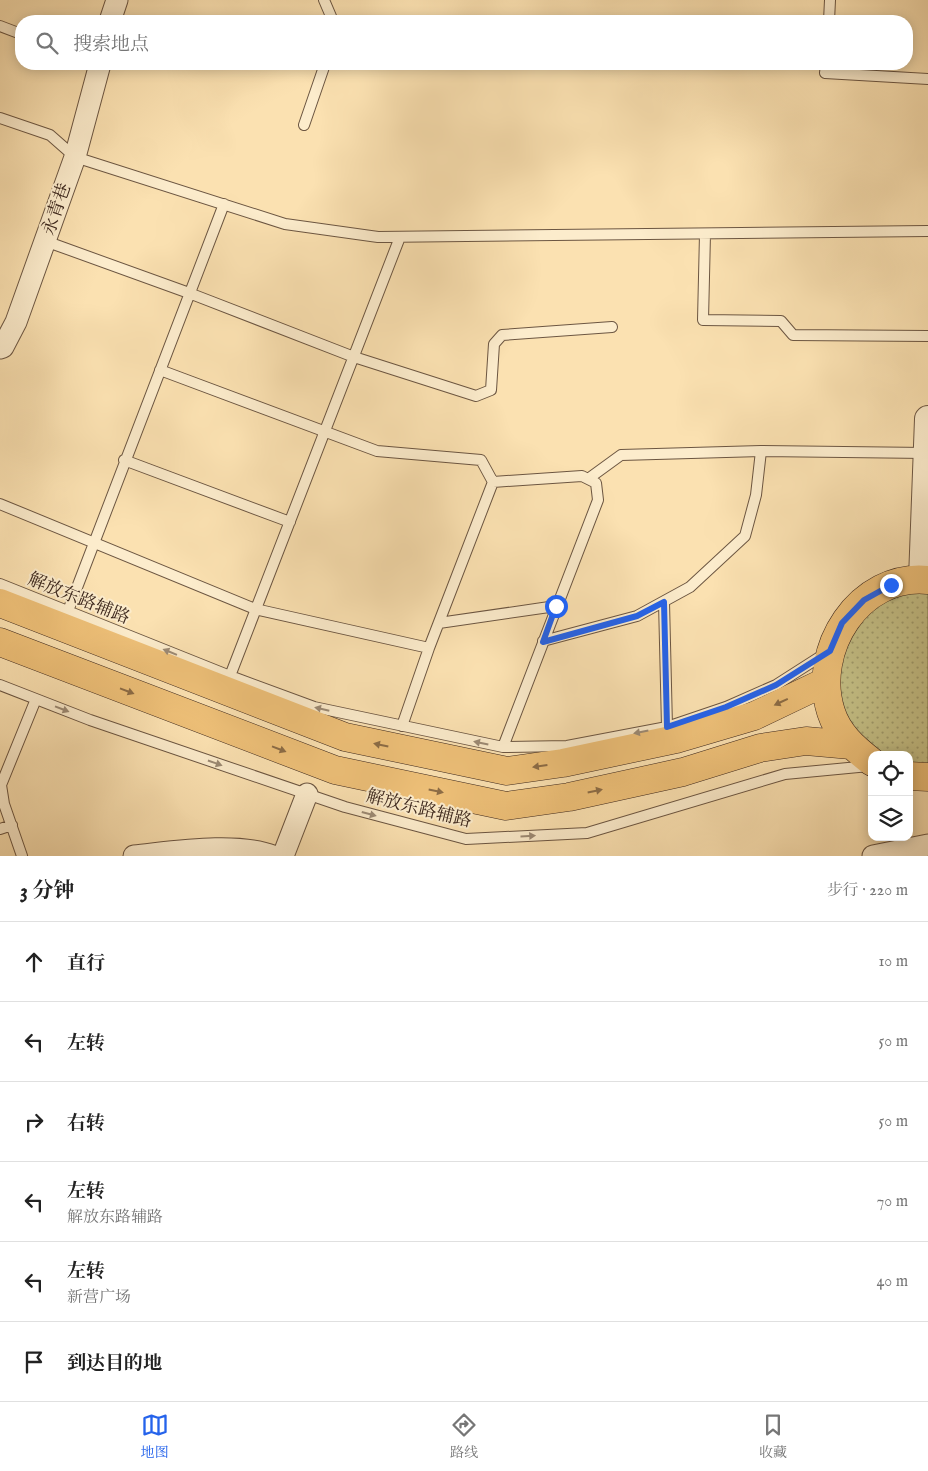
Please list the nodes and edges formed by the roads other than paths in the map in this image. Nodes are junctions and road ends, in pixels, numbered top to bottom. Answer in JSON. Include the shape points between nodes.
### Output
{"nodes":[{"id":1,"x":117,"y":0,"type":"edge"},
{"id":2,"x":324,"y":0,"type":"edge"},
{"id":3,"x":830,"y":0,"type":"edge"},
{"id":4,"x":112,"y":15,"type":"edge"},
{"id":5,"x":330,"y":15,"type":"edge"},
{"id":6,"x":829,"y":15,"type":"edge"},
{"id":7,"x":0,"y":26,"type":"edge"},
{"id":8,"x":15,"y":32,"type":"edge"},
{"id":9,"x":98,"y":70,"type":"edge"},
{"id":10,"x":323,"y":70,"type":"edge"},
{"id":11,"x":825,"y":70,"type":"edge"},
{"id":12,"x":928,"y":79,"type":"edge"},
{"id":13,"x":0,"y":118,"type":"edge"},
{"id":14,"x":304,"y":125,"type":"dead end"},
{"id":15,"x":75,"y":157,"type":"junction"},
{"id":16,"x":224,"y":204,"type":"junction"},
{"id":17,"x":928,"y":231,"type":"edge"},
{"id":18,"x":705,"y":234,"type":"junction"},
{"id":19,"x":400,"y":237,"type":"junction"},
{"id":20,"x":45,"y":241,"type":"junction"},
{"id":21,"x":189,"y":293,"type":"junction"},
{"id":22,"x":612,"y":327,"type":"dead end"},
{"id":23,"x":928,"y":336,"type":"edge"},
{"id":24,"x":0,"y":348,"type":"edge"},
{"id":25,"x":354,"y":357,"type":"junction"},
{"id":26,"x":160,"y":370,"type":"junction"},
{"id":27,"x":928,"y":419,"type":"edge"},
{"id":28,"x":326,"y":431,"type":"junction"},
{"id":29,"x":761,"y":451,"type":"junction"},
{"id":30,"x":927,"y":453,"type":"junction"},
{"id":31,"x":124,"y":460,"type":"junction"},
{"id":32,"x":588,"y":479,"type":"junction"},
{"id":33,"x":493,"y":482,"type":"junction"},
{"id":34,"x":0,"y":504,"type":"edge"},
{"id":35,"x":290,"y":522,"type":"junction"},
{"id":36,"x":93,"y":541,"type":"junction"},
{"id":37,"x":925,"y":580,"type":"edge"},
{"id":38,"x":0,"y":584,"type":"edge"},
{"id":39,"x":664,"y":602,"type":"junction"},
{"id":40,"x":0,"y":604,"type":"edge"},
{"id":41,"x":556,"y":606,"type":"junction"},
{"id":42,"x":255,"y":609,"type":"junction"},
{"id":43,"x":68,"y":611,"type":"junction"},
{"id":44,"x":439,"y":623,"type":"junction"},
{"id":45,"x":0,"y":642,"type":"edge"},
{"id":46,"x":543,"y":642,"type":"junction"},
{"id":47,"x":429,"y":648,"type":"junction"},
{"id":48,"x":830,"y":651,"type":"junction"},
{"id":49,"x":230,"y":676,"type":"junction"},
{"id":50,"x":825,"y":682,"type":"junction"},
{"id":51,"x":0,"y":685,"type":"edge"},
{"id":52,"x":36,"y":699,"type":"junction"},
{"id":53,"x":402,"y":726,"type":"junction"},
{"id":54,"x":667,"y":727,"type":"junction"},
{"id":55,"x":504,"y":747,"type":"junction"},
{"id":56,"x":865,"y":758,"type":"edge"},
{"id":57,"x":913,"y":776,"type":"edge"},
{"id":58,"x":928,"y":778,"type":"edge"},
{"id":59,"x":307,"y":794,"type":"junction"},
{"id":60,"x":12,"y":826,"type":"junction"},
{"id":61,"x":0,"y":829,"type":"edge"},
{"id":62,"x":928,"y":845,"type":"edge"},
{"id":63,"x":240,"y":853,"type":"edge"},
{"id":64,"x":22,"y":856,"type":"edge"},
{"id":65,"x":134,"y":856,"type":"edge"},
{"id":66,"x":273,"y":856,"type":"edge"},
{"id":67,"x":283,"y":856,"type":"edge"},
{"id":68,"x":872,"y":856,"type":"edge"}],
"edges":[{"from":1,"to":4,"type":"street"},
{"from":2,"to":5,"type":"lane"},
{"from":3,"to":6,"type":"lane"},
{"from":7,"to":8,"type":"lane"},
{"from":9,"to":15,"type":"street","name":"永青巷"},
{"from":10,"to":14,"type":"lane"},
{"from":11,"to":12,"type":"lane","via":[[825,73]]},
{"from":13,"to":15,"type":"lane","via":[[50,136]]},
{"from":15,"to":16,"type":"lane"},
{"from":15,"to":20,"type":"street","name":"永青巷"},
{"from":16,"to":19,"type":"lane","via":[[285,224]]},
{"from":16,"to":21,"type":"lane"},
{"from":17,"to":18,"type":"lane"},
{"from":18,"to":19,"type":"lane"},
{"from":18,"to":23,"type":"lane","via":[[703,320],[781,321],[793,335]]},
{"from":19,"to":25,"type":"lane"},
{"from":20,"to":21,"type":"lane"},
{"from":20,"to":24,"type":"street","name":"永青巷","via":[[16,322]]},
{"from":21,"to":25,"type":"lane"},
{"from":21,"to":26,"type":"lane"},
{"from":22,"to":25,"type":"lane","via":[[502,335],[494,344],[491,390],[476,396]]},
{"from":25,"to":28,"type":"lane"},
{"from":26,"to":28,"type":"lane"},
{"from":26,"to":31,"type":"lane"},
{"from":27,"to":30,"type":"street"},
{"from":28,"to":33,"type":"lane","via":[[377,451],[481,460]]},
{"from":28,"to":35,"type":"lane"},
{"from":29,"to":30,"type":"lane"},
{"from":29,"to":32,"type":"lane","via":[[621,455]]},
{"from":29,"to":39,"type":"lane","via":[[756,495],[745,536],[690,587]]},
{"from":30,"to":37,"type":"street"},
{"from":31,"to":35,"type":"lane"},
{"from":31,"to":36,"type":"lane"},
{"from":32,"to":33,"type":"lane","via":[[582,476]]},
{"from":32,"to":41,"type":"lane","via":[[596,483],[598,500]]},
{"from":33,"to":44,"type":"lane"},
{"from":34,"to":36,"type":"lane"},
{"from":35,"to":42,"type":"lane"},
{"from":36,"to":42,"type":"lane"},
{"from":36,"to":43,"type":"lane"},
{"from":37,"to":48,"type":"main road","via":[[891,585],[864,600],[842,623]]},
{"from":38,"to":43,"type":"lane","name":"解放东路辅路"},
{"from":39,"to":46,"type":"lane","via":[[637,616]]},
{"from":39,"to":54,"type":"lane"},
{"from":50,"to":40,"type":"main road","one_way":true,"via":[[754,716],[676,739],[508,771],[345,738]]},
{"from":41,"to":44,"type":"lane"},
{"from":41,"to":46,"type":"lane"},
{"from":42,"to":47,"type":"lane"},
{"from":42,"to":49,"type":"lane"},
{"from":49,"to":43,"type":"lane","name":"解放东路辅路","one_way":true},
{"from":44,"to":47,"type":"lane"},
{"from":45,"to":56,"type":"main road","one_way":true,"via":[[335,770],[506,806],[569,797],[683,772],[760,748],[806,741]]},
{"from":46,"to":55,"type":"lane"},
{"from":47,"to":53,"type":"lane"},
{"from":48,"to":50,"type":"main road"},
{"from":48,"to":54,"type":"lane","name":"解放东路辅路","via":[[776,685],[726,707]]},
{"from":53,"to":49,"type":"lane","name":"解放东路辅路","one_way":true,"via":[[314,707]]},
{"from":50,"to":56,"type":"main road","via":[[831,712],[839,730]]},
{"from":51,"to":52,"type":"lane","name":"解放东路辅路"},
{"from":52,"to":59,"type":"lane","name":"解放东路辅路","one_way":true},
{"from":52,"to":60,"type":"lane","via":[[1,785]]},
{"from":55,"to":53,"type":"lane","name":"解放东路辅路","one_way":true},
{"from":54,"to":55,"type":"lane","name":"解放东路辅路","one_way":true,"via":[[567,746]]},
{"from":59,"to":56,"type":"lane","name":"解放东路辅路","one_way":true,"via":[[466,840],[587,833],[784,774]]},
{"from":57,"to":58,"type":"main road"},
{"from":59,"to":67,"type":"street"},
{"from":60,"to":61,"type":"lane"},
{"from":60,"to":64,"type":"lane"},
{"from":62,"to":68,"type":"street"},
{"from":63,"to":65,"type":"street","via":[[182,851]]},
{"from":63,"to":66,"type":"street"}]}
